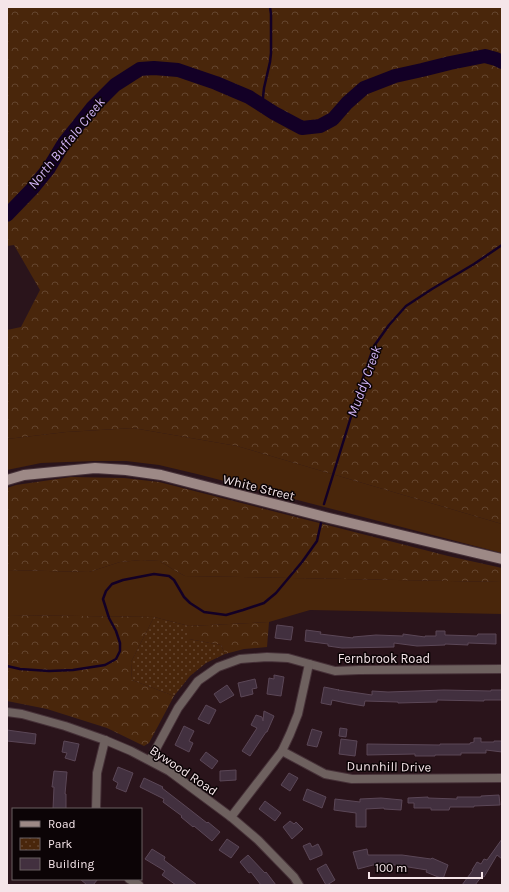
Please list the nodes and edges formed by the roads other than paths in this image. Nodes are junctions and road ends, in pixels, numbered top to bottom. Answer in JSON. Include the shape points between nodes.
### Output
{"nodes":[{"id":1,"x":7,"y":480,"type":"edge"},
{"id":2,"x":502,"y":559,"type":"edge"},
{"id":3,"x":309,"y":664,"type":"junction"},
{"id":4,"x":502,"y":669,"type":"edge"},
{"id":5,"x":7,"y":712,"type":"edge"},
{"id":6,"x":105,"y":740,"type":"junction"},
{"id":7,"x":282,"y":751,"type":"junction"},
{"id":8,"x":150,"y":760,"type":"junction"},
{"id":9,"x":502,"y":778,"type":"edge"},
{"id":10,"x":96,"y":808,"type":"edge"},
{"id":11,"x":231,"y":817,"type":"junction"},
{"id":12,"x":299,"y":885,"type":"edge"}],
"edges":[{"from":1,"to":2,"type":"street","name":"White Street","via":[[24,475],[96,468],[161,475]]},
{"from":3,"to":4,"type":"street","name":"Fernbrook Road","via":[[335,671]]},
{"from":3,"to":7,"type":"street","via":[[298,714]]},
{"from":3,"to":8,"type":"street","name":"Fernbrook Road","via":[[288,658],[267,657],[240,659],[218,667],[198,681],[178,708]]},
{"from":5,"to":6,"type":"street","name":"Bywood Road","via":[[44,720]]},
{"from":6,"to":8,"type":"street","name":"Bywood Road"},
{"from":6,"to":10,"type":"street","via":[[97,773]]},
{"from":7,"to":9,"type":"street","name":"Dunnhill Drive","via":[[325,774],[352,779]]},
{"from":7,"to":11,"type":"street"},
{"from":8,"to":11,"type":"street","name":"Bywood Road","via":[[170,771]]},
{"from":11,"to":12,"type":"street","name":"Bywood Road","via":[[258,840]]}]}
